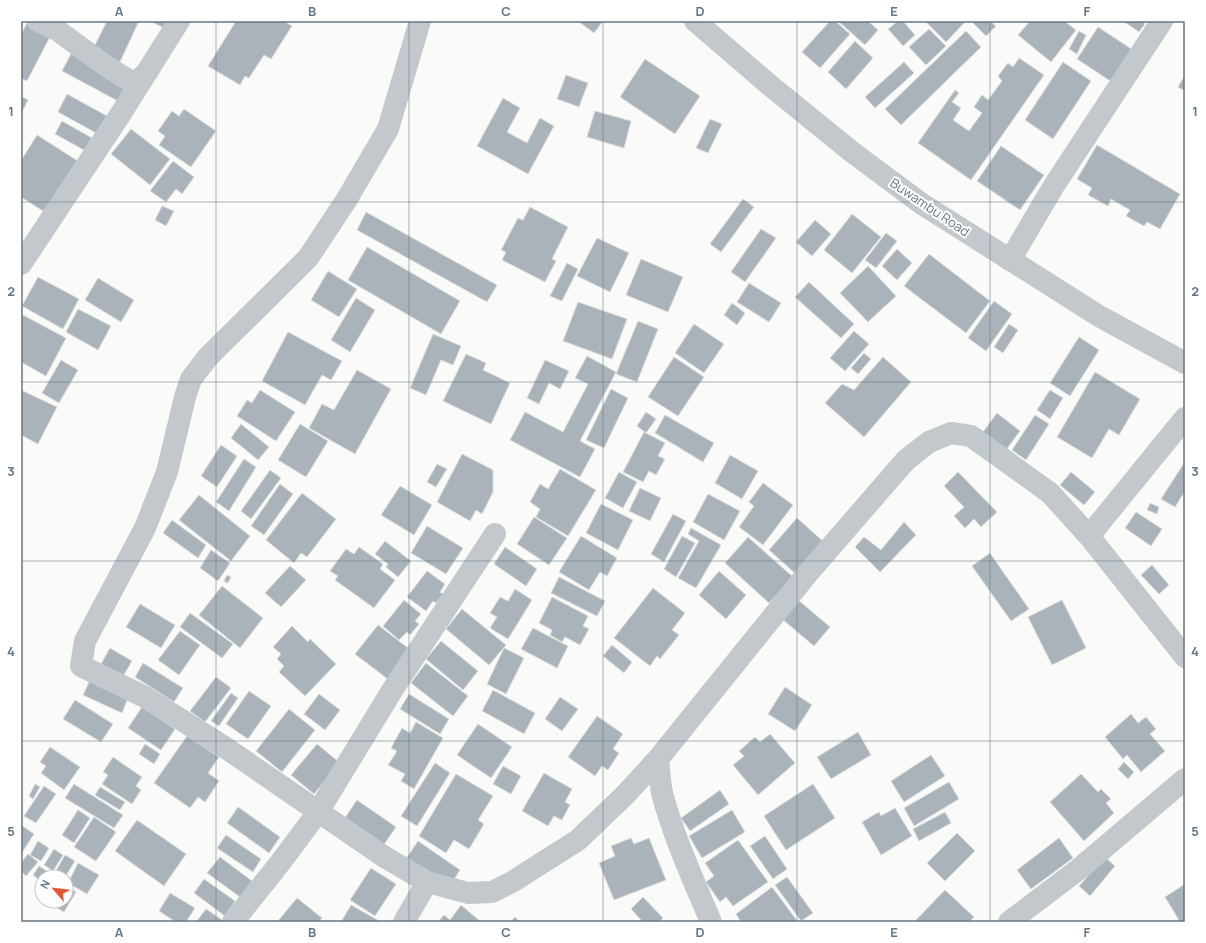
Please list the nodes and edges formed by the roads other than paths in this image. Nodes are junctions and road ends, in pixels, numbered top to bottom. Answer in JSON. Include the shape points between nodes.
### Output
{"nodes":[{"id":1,"x":38,"y":21,"type":"edge"},
{"id":2,"x":179,"y":21,"type":"edge"},
{"id":3,"x":420,"y":21,"type":"edge"},
{"id":4,"x":696,"y":21,"type":"edge"},
{"id":5,"x":1162,"y":21,"type":"edge"},
{"id":6,"x":148,"y":71,"type":"junction"},
{"id":7,"x":1010,"y":260,"type":"junction"},
{"id":8,"x":21,"y":264,"type":"edge"},
{"id":9,"x":1185,"y":363,"type":"edge"},
{"id":10,"x":1185,"y":418,"type":"edge"},
{"id":11,"x":495,"y":534,"type":"dead end"},
{"id":12,"x":1090,"y":536,"type":"junction"},
{"id":13,"x":1185,"y":657,"type":"edge"},
{"id":14,"x":658,"y":759,"type":"junction"},
{"id":15,"x":1185,"y":780,"type":"edge"},
{"id":16,"x":318,"y":812,"type":"junction"},
{"id":17,"x":427,"y":882,"type":"junction"},
{"id":18,"x":233,"y":922,"type":"edge"},
{"id":19,"x":404,"y":922,"type":"edge"},
{"id":20,"x":711,"y":922,"type":"edge"},
{"id":21,"x":1009,"y":922,"type":"edge"}],
"edges":[{"from":1,"to":6,"type":"street","via":[[57,30],[135,84]]},
{"from":2,"to":6,"type":"street"},
{"from":3,"to":16,"type":"street","via":[[388,129],[347,199],[308,258],[208,357],[191,379],[167,472],[145,528],[85,641],[81,666],[145,697],[223,746]]},
{"from":4,"to":7,"type":"street","name":"Buwambu Road","via":[[852,152],[922,204]]},
{"from":5,"to":7,"type":"street","via":[[1055,184]]},
{"from":6,"to":8,"type":"street"},
{"from":7,"to":9,"type":"street","name":"Buwambu Road","via":[[1099,316]]},
{"from":10,"to":12,"type":"street"},
{"from":11,"to":16,"type":"street","via":[[393,689]]},
{"from":12,"to":13,"type":"street"},
{"from":12,"to":14,"type":"street","via":[[1050,493],[971,436],[950,432],[929,442],[906,460],[808,573]]},
{"from":14,"to":17,"type":"street","via":[[578,840],[512,882],[492,892],[468,894]]},
{"from":14,"to":20,"type":"street","via":[[662,791],[670,820]]},
{"from":15,"to":21,"type":"street","via":[[1079,869]]},
{"from":16,"to":17,"type":"street"},
{"from":16,"to":18,"type":"street"},
{"from":17,"to":19,"type":"street"}]}
